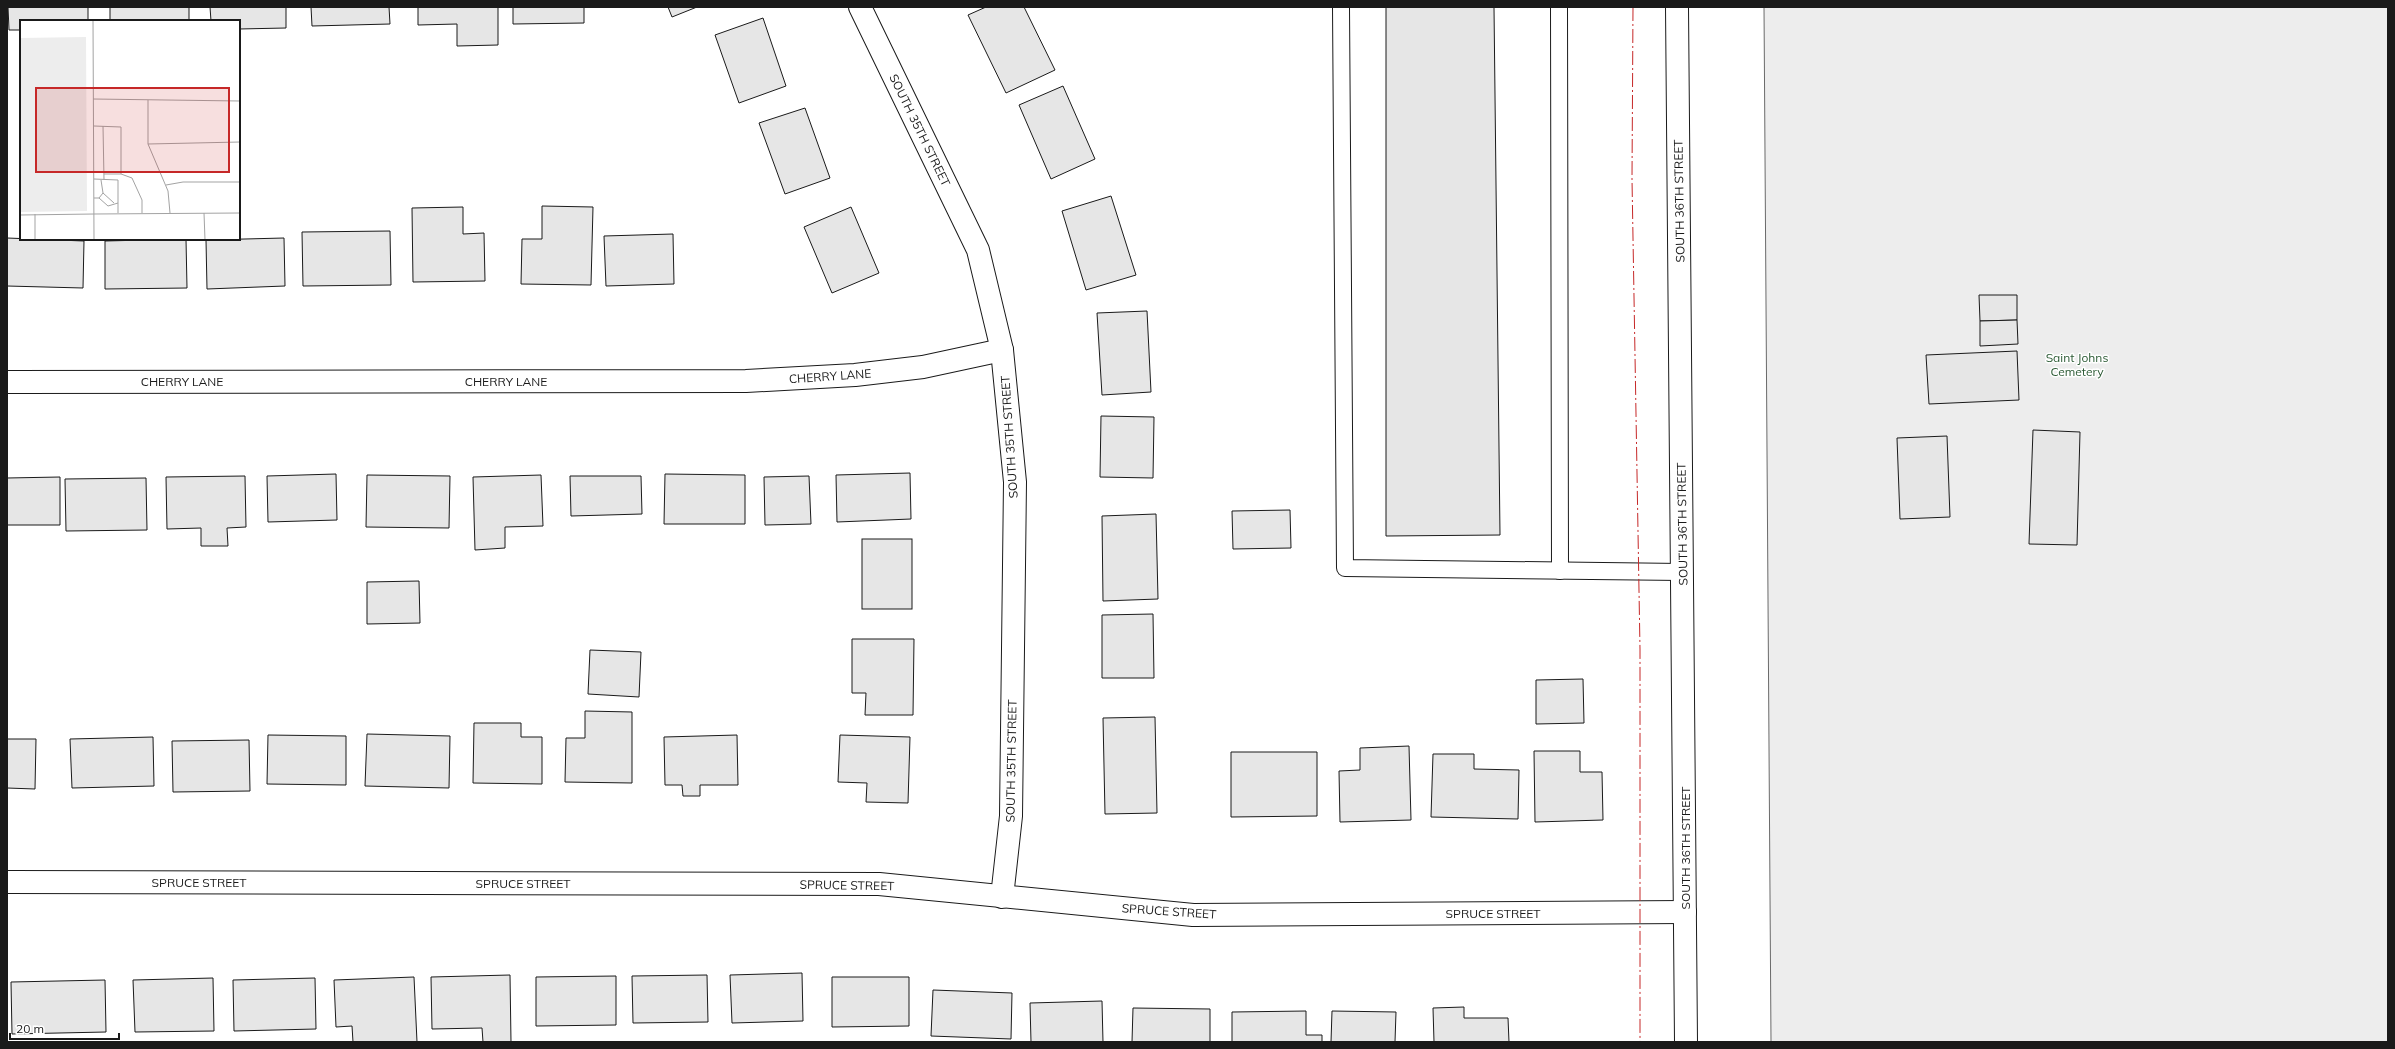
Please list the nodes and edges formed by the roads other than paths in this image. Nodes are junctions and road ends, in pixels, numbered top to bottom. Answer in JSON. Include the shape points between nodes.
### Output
{"nodes":[{"id":1,"x":860,"y":7,"type":"edge"},
{"id":2,"x":1341,"y":7,"type":"edge"},
{"id":3,"x":1558,"y":7,"type":"edge"},
{"id":4,"x":1677,"y":7,"type":"edge"},
{"id":5,"x":1002,"y":350,"type":"junction"},
{"id":6,"x":7,"y":382,"type":"edge"},
{"id":7,"x":1560,"y":571,"type":"junction"},
{"id":8,"x":1682,"y":572,"type":"junction"},
{"id":9,"x":7,"y":882,"type":"edge"},
{"id":10,"x":1002,"y":897,"type":"junction"},
{"id":11,"x":1685,"y":912,"type":"junction"},
{"id":12,"x":1686,"y":1042,"type":"edge"}],
"edges":[{"from":1,"to":5,"type":"street","name":"SOUTH 35TH STREET","via":[[978,250]]},
{"from":2,"to":7,"type":"lane","via":[[1345,568]]},
{"from":3,"to":7,"type":"lane"},
{"from":4,"to":8,"type":"street","name":"SOUTH 36TH STREET"},
{"from":5,"to":6,"type":"street","name":"CHERRY LANE","via":[[923,368],[855,375],[746,381]]},
{"from":5,"to":10,"type":"street","name":"SOUTH 35TH STREET","via":[[1015,482],[1011,816]]},
{"from":7,"to":8,"type":"lane"},
{"from":8,"to":11,"type":"street","name":"SOUTH 36TH STREET"},
{"from":9,"to":10,"type":"street","name":"SPRUCE STREET","via":[[879,884]]},
{"from":10,"to":11,"type":"street","name":"SPRUCE STREET","via":[[1193,915]]},
{"from":11,"to":12,"type":"street","name":"SOUTH 36TH STREET"}]}
